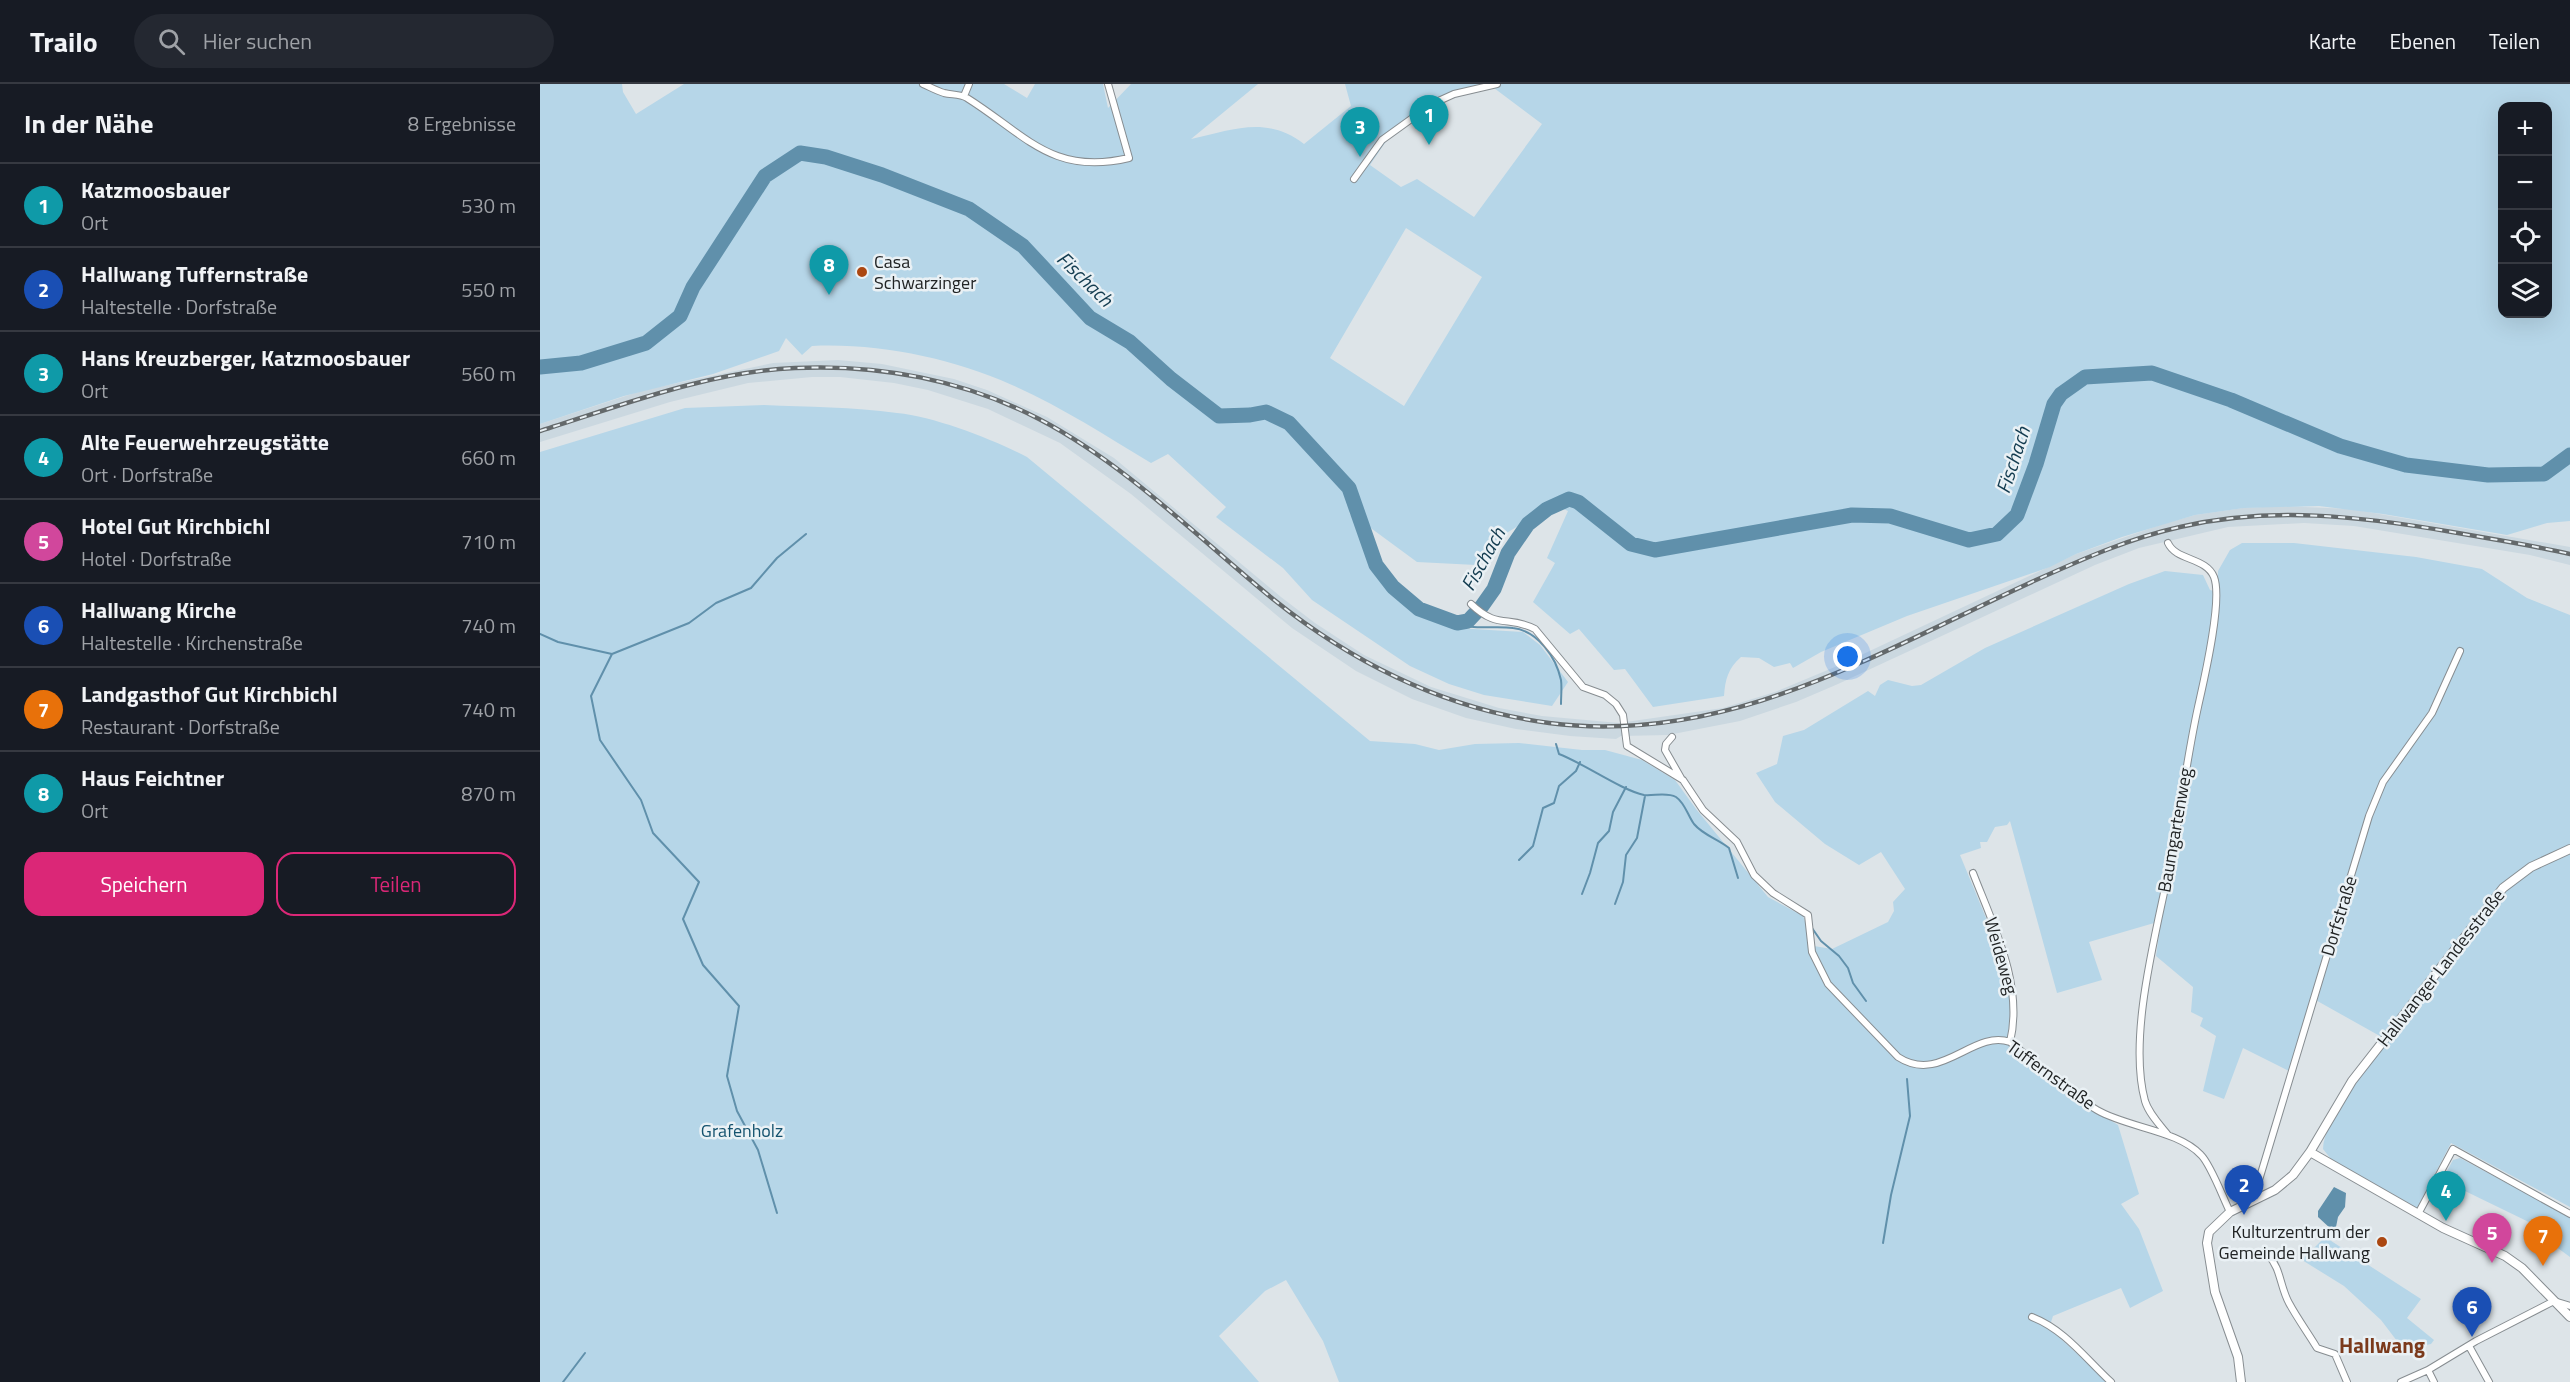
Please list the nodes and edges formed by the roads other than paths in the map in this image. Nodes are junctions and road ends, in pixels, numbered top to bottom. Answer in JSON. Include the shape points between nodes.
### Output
{"nodes":[{"id":1,"x":923,"y":84,"type":"edge"},
{"id":2,"x":969,"y":84,"type":"edge"},
{"id":3,"x":1108,"y":84,"type":"edge"},
{"id":4,"x":1497,"y":84,"type":"edge"},
{"id":5,"x":964,"y":96,"type":"junction"},
{"id":6,"x":1354,"y":178,"type":"dead end"},
{"id":7,"x":2168,"y":543,"type":"dead end"},
{"id":8,"x":1471,"y":604,"type":"dead end"},
{"id":9,"x":2460,"y":651,"type":"dead end"},
{"id":10,"x":1672,"y":737,"type":"dead end"},
{"id":11,"x":1683,"y":780,"type":"junction"},
{"id":12,"x":2570,"y":849,"type":"edge"},
{"id":13,"x":1973,"y":873,"type":"dead end"},
{"id":14,"x":2010,"y":1042,"type":"junction"},
{"id":15,"x":2168,"y":1135,"type":"junction"},
{"id":16,"x":2310,"y":1152,"type":"junction"},
{"id":17,"x":2259,"y":1197,"type":"junction"},
{"id":18,"x":2230,"y":1212,"type":"junction"},
{"id":19,"x":2418,"y":1214,"type":"junction"},
{"id":20,"x":2570,"y":1214,"type":"edge"},
{"id":21,"x":2268,"y":1255,"type":"dead end"},
{"id":22,"x":2554,"y":1301,"type":"junction"},
{"id":23,"x":2570,"y":1306,"type":"edge"},
{"id":24,"x":2032,"y":1317,"type":"dead end"},
{"id":25,"x":2570,"y":1317,"type":"edge"},
{"id":26,"x":2469,"y":1346,"type":"junction"},
{"id":27,"x":2428,"y":1370,"type":"junction"},
{"id":28,"x":2111,"y":1382,"type":"edge"},
{"id":29,"x":2241,"y":1382,"type":"edge"},
{"id":30,"x":2348,"y":1382,"type":"edge"},
{"id":31,"x":2401,"y":1382,"type":"edge"},
{"id":32,"x":2434,"y":1382,"type":"edge"},
{"id":33,"x":2489,"y":1382,"type":"edge"}],
"edges":[{"from":1,"to":5,"type":"street"},
{"from":2,"to":5,"type":"street"},
{"from":3,"to":5,"type":"street","via":[[1129,158],[1110,162],[1059,158]]},
{"from":4,"to":6,"type":"street","via":[[1454,94],[1432,104],[1382,140]]},
{"from":7,"to":15,"type":"street","name":"Baumgartenweg","via":[[2171,549],[2206,566],[2213,575],[2216,596],[2209,658],[2144,1004],[2140,1070],[2145,1103]]},
{"from":8,"to":11,"type":"street","name":"Tuffernstraße","via":[[1494,621],[1535,629],[1583,687],[1605,694],[1616,704],[1623,714],[1627,746]]},
{"from":9,"to":17,"type":"street","name":"Dorfstraße","via":[[2432,713],[2384,782],[2369,816],[2273,1127],[2256,1190]]},
{"from":10,"to":11,"type":"street","via":[[1665,750]]},
{"from":11,"to":14,"type":"street","name":"Tuffernstraße","via":[[1703,810],[1737,842],[1754,875],[1773,893],[1808,915],[1812,952],[1828,984],[1898,1057],[1913,1064],[1929,1065],[1986,1042]]},
{"from":12,"to":16,"type":"street","name":"Hallwanger Landesstraße","via":[[2531,867],[2503,888],[2352,1080]]},
{"from":13,"to":14,"type":"street","name":"Weideweg","via":[[2005,962],[2014,1008]]},
{"from":14,"to":15,"type":"street","name":"Tuffernstraße","via":[[2095,1108],[2119,1121]]},
{"from":15,"to":18,"type":"street","name":"Tuffernstraße","via":[[2202,1155]]},
{"from":16,"to":17,"type":"street","via":[[2288,1180]]},
{"from":16,"to":19,"type":"street"},
{"from":17,"to":18,"type":"street"},
{"from":18,"to":29,"type":"street","via":[[2213,1227],[2207,1243],[2216,1292],[2238,1357]]},
{"from":19,"to":20,"type":"street","via":[[2453,1149]]},
{"from":19,"to":22,"type":"street","via":[[2505,1256]]},
{"from":21,"to":30,"type":"street","via":[[2285,1287],[2287,1300],[2317,1348],[2335,1354]]},
{"from":22,"to":23,"type":"street"},
{"from":22,"to":25,"type":"street"},
{"from":22,"to":26,"type":"street"},
{"from":24,"to":28,"type":"street","via":[[2050,1324]]},
{"from":26,"to":27,"type":"street"},
{"from":26,"to":33,"type":"street"},
{"from":27,"to":31,"type":"street"},
{"from":27,"to":32,"type":"street"}]}
